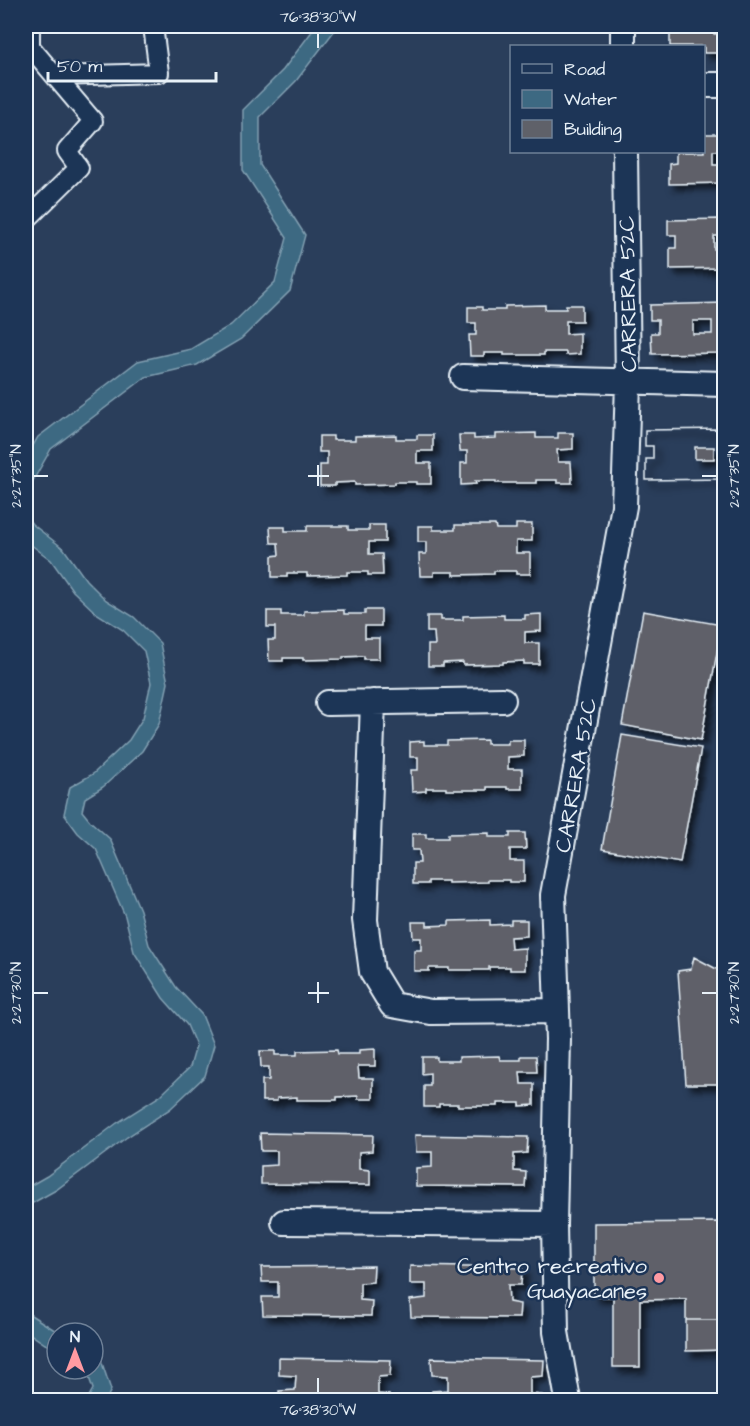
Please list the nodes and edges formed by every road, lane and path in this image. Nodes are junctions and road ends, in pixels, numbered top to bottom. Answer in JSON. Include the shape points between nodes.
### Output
{"nodes":[{"id":1,"x":153,"y":26,"type":"edge"},
{"id":2,"x":623,"y":26,"type":"edge"},
{"id":3,"x":27,"y":38,"type":"edge"},
{"id":4,"x":623,"y":45,"type":"edge"},
{"id":5,"x":56,"y":76,"type":"junction"},
{"id":6,"x":705,"y":85,"type":"edge"},
{"id":7,"x":724,"y":85,"type":"edge"},
{"id":8,"x":625,"y":153,"type":"edge"},
{"id":9,"x":26,"y":220,"type":"edge"},
{"id":10,"x":463,"y":377,"type":"dead end"},
{"id":11,"x":628,"y":383,"type":"junction"},
{"id":12,"x":724,"y":384,"type":"edge"},
{"id":13,"x":503,"y":700,"type":"dead end"},
{"id":14,"x":373,"y":702,"type":"junction"},
{"id":15,"x":328,"y":703,"type":"dead end"},
{"id":16,"x":557,"y":1011,"type":"junction"},
{"id":17,"x":284,"y":1222,"type":"dead end"},
{"id":18,"x":554,"y":1224,"type":"junction"},
{"id":19,"x":568,"y":1401,"type":"edge"}],
"edges":[{"from":1,"to":5,"type":"street","via":[[159,73]]},
{"from":2,"to":4,"type":"street"},
{"from":3,"to":5,"type":"street"},
{"from":5,"to":9,"type":"street","via":[[93,122],[67,151],[79,168]]},
{"from":6,"to":7,"type":"street"},
{"from":8,"to":11,"type":"street","name":"CARRERA 52C"},
{"from":10,"to":11,"type":"street"},
{"from":11,"to":12,"type":"street"},
{"from":11,"to":16,"type":"street","name":"CARRERA 52C","via":[[624,506],[553,895]]},
{"from":13,"to":14,"type":"street"},
{"from":14,"to":15,"type":"street"},
{"from":14,"to":16,"type":"street","via":[[365,920],[372,972],[392,1005],[431,1012]]},
{"from":16,"to":18,"type":"street","name":"CARRERA 52C"},
{"from":17,"to":18,"type":"street"},
{"from":18,"to":19,"type":"street","name":"CARRERA 52C","via":[[556,1332]]}]}
